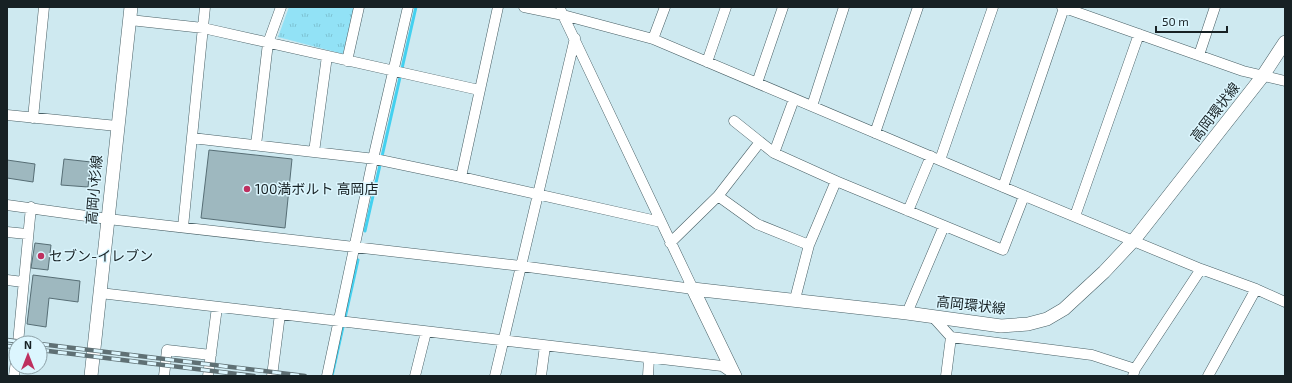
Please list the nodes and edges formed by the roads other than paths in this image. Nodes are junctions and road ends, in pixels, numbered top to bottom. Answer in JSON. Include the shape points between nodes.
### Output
{"nodes":[{"id":1,"x":44,"y":7,"type":"edge"},
{"id":2,"x":205,"y":7,"type":"edge"},
{"id":3,"x":280,"y":7,"type":"edge"},
{"id":4,"x":358,"y":7,"type":"edge"},
{"id":5,"x":408,"y":7,"type":"edge"},
{"id":6,"x":498,"y":7,"type":"edge"},
{"id":7,"x":524,"y":7,"type":"edge"},
{"id":8,"x":665,"y":7,"type":"edge"},
{"id":9,"x":726,"y":7,"type":"edge"},
{"id":10,"x":783,"y":7,"type":"edge"},
{"id":11,"x":844,"y":7,"type":"edge"},
{"id":12,"x":918,"y":7,"type":"edge"},
{"id":13,"x":993,"y":7,"type":"edge"},
{"id":14,"x":1063,"y":7,"type":"edge"},
{"id":15,"x":1215,"y":7,"type":"edge"},
{"id":16,"x":561,"y":11,"type":"edge"},
{"id":17,"x":130,"y":13,"type":"edge"},
{"id":18,"x":203,"y":28,"type":"junction"},
{"id":19,"x":1139,"y":34,"type":"junction"},
{"id":20,"x":575,"y":38,"type":"junction"},
{"id":21,"x":653,"y":39,"type":"junction"},
{"id":22,"x":1285,"y":42,"type":"edge"},
{"id":23,"x":268,"y":43,"type":"junction"},
{"id":24,"x":1199,"y":55,"type":"junction"},
{"id":25,"x":327,"y":56,"type":"junction"},
{"id":26,"x":347,"y":61,"type":"junction"},
{"id":27,"x":707,"y":62,"type":"junction"},
{"id":28,"x":394,"y":71,"type":"junction"},
{"id":29,"x":1262,"y":77,"type":"junction"},
{"id":30,"x":1285,"y":81,"type":"edge"},
{"id":31,"x":757,"y":83,"type":"junction"},
{"id":32,"x":479,"y":90,"type":"junction"},
{"id":33,"x":794,"y":99,"type":"junction"},
{"id":34,"x":812,"y":106,"type":"junction"},
{"id":35,"x":7,"y":115,"type":"edge"},
{"id":36,"x":33,"y":118,"type":"junction"},
{"id":37,"x":734,"y":121,"type":"dead end"},
{"id":38,"x":117,"y":126,"type":"junction"},
{"id":39,"x":875,"y":133,"type":"junction"},
{"id":40,"x":192,"y":138,"type":"junction"},
{"id":41,"x":760,"y":142,"type":"junction"},
{"id":42,"x":256,"y":145,"type":"junction"},
{"id":43,"x":314,"y":152,"type":"junction"},
{"id":44,"x":774,"y":153,"type":"junction"},
{"id":45,"x":935,"y":158,"type":"junction"},
{"id":46,"x":374,"y":159,"type":"junction"},
{"id":47,"x":461,"y":177,"type":"junction"},
{"id":48,"x":836,"y":181,"type":"junction"},
{"id":49,"x":1003,"y":187,"type":"junction"},
{"id":50,"x":539,"y":195,"type":"junction"},
{"id":51,"x":718,"y":196,"type":"junction"},
{"id":52,"x":1024,"y":196,"type":"junction"},
{"id":53,"x":7,"y":205,"type":"edge"},
{"id":54,"x":31,"y":207,"type":"junction"},
{"id":55,"x":908,"y":210,"type":"junction"},
{"id":56,"x":1075,"y":216,"type":"junction"},
{"id":57,"x":108,"y":219,"type":"junction"},
{"id":58,"x":662,"y":222,"type":"junction"},
{"id":59,"x":944,"y":226,"type":"junction"},
{"id":60,"x":183,"y":227,"type":"junction"},
{"id":61,"x":7,"y":232,"type":"edge"},
{"id":62,"x":27,"y":234,"type":"junction"},
{"id":63,"x":1134,"y":240,"type":"junction"},
{"id":64,"x":670,"y":243,"type":"junction"},
{"id":65,"x":809,"y":245,"type":"junction"},
{"id":66,"x":354,"y":248,"type":"junction"},
{"id":67,"x":521,"y":266,"type":"junction"},
{"id":68,"x":1201,"y":269,"type":"junction"},
{"id":69,"x":7,"y":280,"type":"edge"},
{"id":70,"x":23,"y":282,"type":"junction"},
{"id":71,"x":1256,"y":288,"type":"junction"},
{"id":72,"x":693,"y":289,"type":"junction"},
{"id":73,"x":100,"y":293,"type":"junction"},
{"id":74,"x":795,"y":299,"type":"junction"},
{"id":75,"x":1285,"y":302,"type":"edge"},
{"id":76,"x":216,"y":307,"type":"junction"},
{"id":77,"x":907,"y":313,"type":"junction"},
{"id":78,"x":280,"y":314,"type":"junction"},
{"id":79,"x":933,"y":317,"type":"junction"},
{"id":80,"x":339,"y":321,"type":"junction"},
{"id":81,"x":426,"y":332,"type":"junction"},
{"id":82,"x":19,"y":335,"type":"edge"},
{"id":83,"x":951,"y":337,"type":"junction"},
{"id":84,"x":503,"y":341,"type":"junction"},
{"id":85,"x":545,"y":346,"type":"junction"},
{"id":86,"x":211,"y":355,"type":"junction"},
{"id":87,"x":650,"y":358,"type":"junction"},
{"id":88,"x":1134,"y":372,"type":"edge"},
{"id":89,"x":91,"y":376,"type":"edge"},
{"id":90,"x":164,"y":376,"type":"edge"},
{"id":91,"x":208,"y":376,"type":"edge"},
{"id":92,"x":272,"y":376,"type":"edge"},
{"id":93,"x":327,"y":376,"type":"edge"},
{"id":94,"x":415,"y":376,"type":"edge"},
{"id":95,"x":495,"y":376,"type":"edge"},
{"id":96,"x":541,"y":376,"type":"edge"},
{"id":97,"x":648,"y":376,"type":"edge"},
{"id":98,"x":736,"y":376,"type":"edge"},
{"id":99,"x":946,"y":376,"type":"edge"},
{"id":100,"x":1208,"y":376,"type":"edge"}],
"edges":[{"from":1,"to":36,"type":"street"},
{"from":2,"to":18,"type":"street"},
{"from":3,"to":23,"type":"street"},
{"from":4,"to":26,"type":"street"},
{"from":5,"to":28,"type":"street"},
{"from":6,"to":32,"type":"street"},
{"from":7,"to":16,"type":"street"},
{"from":8,"to":21,"type":"street"},
{"from":9,"to":27,"type":"street"},
{"from":10,"to":31,"type":"street"},
{"from":11,"to":34,"type":"street"},
{"from":12,"to":39,"type":"street"},
{"from":13,"to":45,"type":"street"},
{"from":14,"to":19,"type":"street"},
{"from":14,"to":49,"type":"street"},
{"from":15,"to":24,"type":"street"},
{"from":16,"to":20,"type":"street"},
{"from":16,"to":21,"type":"street"},
{"from":17,"to":18,"type":"street"},
{"from":17,"to":38,"type":"main road","name":"高岡小杉線"},
{"from":18,"to":23,"type":"street"},
{"from":18,"to":40,"type":"street"},
{"from":19,"to":24,"type":"street"},
{"from":19,"to":56,"type":"street"},
{"from":20,"to":50,"type":"street"},
{"from":20,"to":58,"type":"street"},
{"from":21,"to":27,"type":"street"},
{"from":22,"to":29,"type":"main road","name":"高岡環状線"},
{"from":23,"to":25,"type":"street"},
{"from":23,"to":42,"type":"street"},
{"from":24,"to":29,"type":"street"},
{"from":25,"to":26,"type":"street"},
{"from":25,"to":43,"type":"street"},
{"from":26,"to":28,"type":"street"},
{"from":27,"to":31,"type":"street"},
{"from":28,"to":32,"type":"street"},
{"from":28,"to":46,"type":"street"},
{"from":29,"to":30,"type":"street"},
{"from":29,"to":63,"type":"main road","name":"高岡環状線"},
{"from":31,"to":33,"type":"street"},
{"from":32,"to":47,"type":"street"},
{"from":33,"to":34,"type":"street"},
{"from":33,"to":44,"type":"street"},
{"from":34,"to":39,"type":"street"},
{"from":35,"to":36,"type":"street"},
{"from":36,"to":38,"type":"street"},
{"from":37,"to":41,"type":"street"},
{"from":38,"to":57,"type":"main road","name":"高岡小杉線"},
{"from":39,"to":45,"type":"street"},
{"from":40,"to":42,"type":"street"},
{"from":40,"to":60,"type":"street"},
{"from":41,"to":44,"type":"street"},
{"from":41,"to":51,"type":"street"},
{"from":42,"to":43,"type":"street"},
{"from":43,"to":46,"type":"street"},
{"from":44,"to":48,"type":"street"},
{"from":45,"to":49,"type":"street"},
{"from":45,"to":55,"type":"street"},
{"from":46,"to":47,"type":"street"},
{"from":46,"to":66,"type":"street"},
{"from":47,"to":50,"type":"street"},
{"from":48,"to":55,"type":"street"},
{"from":48,"to":65,"type":"street"},
{"from":49,"to":52,"type":"street"},
{"from":50,"to":58,"type":"street"},
{"from":50,"to":67,"type":"street"},
{"from":51,"to":64,"type":"street"},
{"from":51,"to":65,"type":"street","via":[[757,224]]},
{"from":52,"to":56,"type":"street"},
{"from":52,"to":59,"type":"street","via":[[1003,250]]},
{"from":53,"to":54,"type":"street"},
{"from":54,"to":57,"type":"street"},
{"from":54,"to":62,"type":"street"},
{"from":55,"to":59,"type":"street"},
{"from":56,"to":63,"type":"street"},
{"from":57,"to":60,"type":"street"},
{"from":57,"to":73,"type":"main road","name":"高岡小杉線"},
{"from":58,"to":64,"type":"street"},
{"from":59,"to":77,"type":"street"},
{"from":60,"to":66,"type":"street"},
{"from":61,"to":62,"type":"street"},
{"from":62,"to":70,"type":"street"},
{"from":63,"to":68,"type":"street"},
{"from":63,"to":79,"type":"main road","name":"高岡環状線","via":[[1064,309],[1047,319],[1028,324],[1001,326]]},
{"from":64,"to":72,"type":"street"},
{"from":65,"to":74,"type":"street"},
{"from":66,"to":67,"type":"street"},
{"from":66,"to":80,"type":"street"},
{"from":67,"to":72,"type":"street"},
{"from":67,"to":84,"type":"street"},
{"from":68,"to":71,"type":"street"},
{"from":68,"to":88,"type":"street"},
{"from":69,"to":70,"type":"street"},
{"from":70,"to":82,"type":"street"},
{"from":71,"to":75,"type":"street"},
{"from":71,"to":100,"type":"street"},
{"from":72,"to":74,"type":"main road","name":"高岡環状線"},
{"from":72,"to":98,"type":"main road"},
{"from":73,"to":76,"type":"street"},
{"from":73,"to":89,"type":"main road","name":"高岡小杉線"},
{"from":74,"to":77,"type":"main road","name":"高岡環状線"},
{"from":76,"to":78,"type":"street"},
{"from":76,"to":86,"type":"street"},
{"from":77,"to":79,"type":"main road","name":"高岡環状線"},
{"from":78,"to":80,"type":"street"},
{"from":78,"to":92,"type":"street"},
{"from":79,"to":83,"type":"street"},
{"from":80,"to":81,"type":"street"},
{"from":80,"to":93,"type":"street"},
{"from":81,"to":84,"type":"street"},
{"from":81,"to":94,"type":"street"},
{"from":83,"to":88,"type":"street","via":[[1092,355]]},
{"from":83,"to":99,"type":"street"},
{"from":84,"to":85,"type":"street"},
{"from":84,"to":95,"type":"street"},
{"from":85,"to":87,"type":"street"},
{"from":85,"to":96,"type":"street"},
{"from":86,"to":90,"type":"street","via":[[167,350]]},
{"from":86,"to":91,"type":"street"},
{"from":87,"to":97,"type":"street"},
{"from":87,"to":98,"type":"street","via":[[722,366]]}]}
